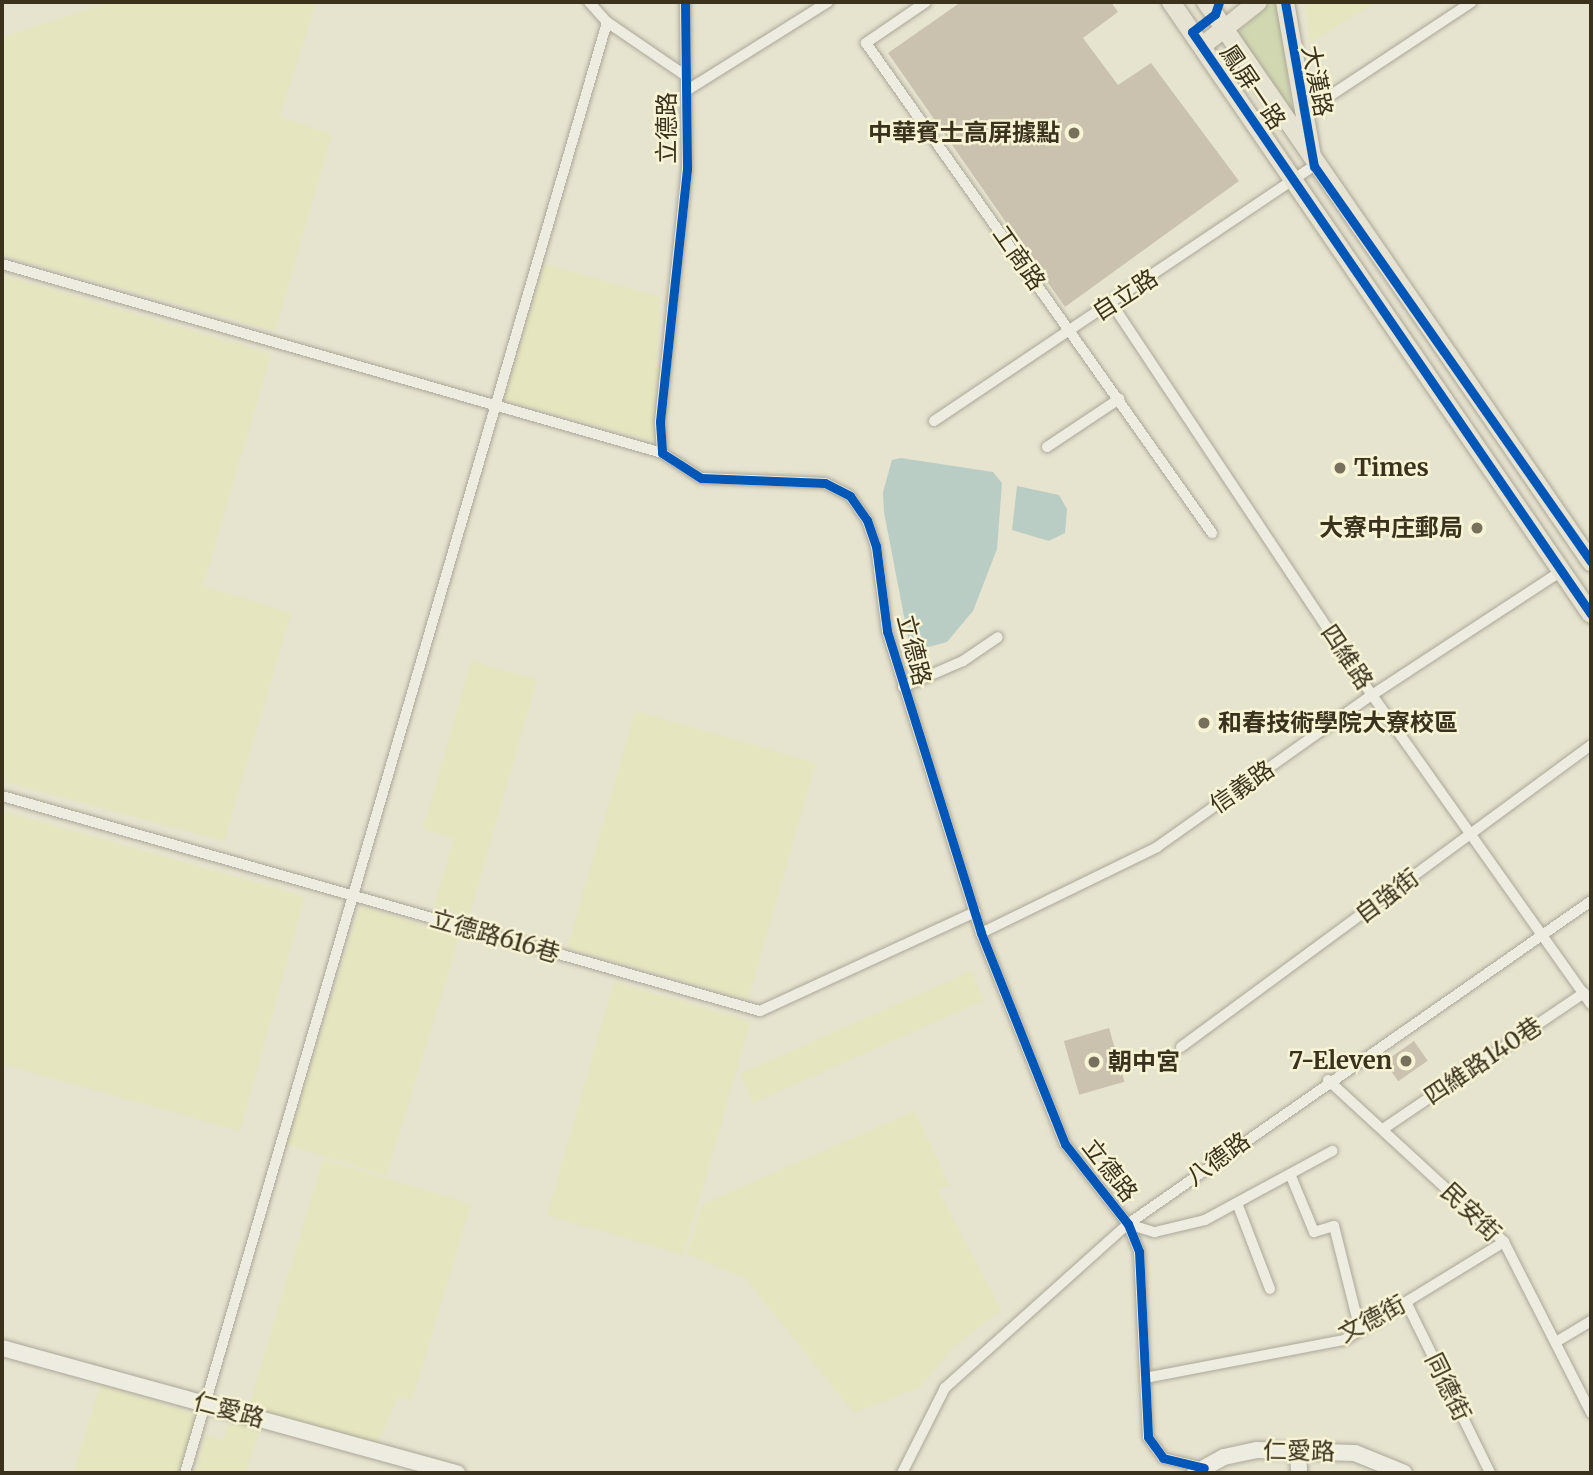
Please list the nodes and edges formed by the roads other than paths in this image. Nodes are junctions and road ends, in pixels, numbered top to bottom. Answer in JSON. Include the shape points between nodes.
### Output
{"nodes":[{"id":1,"x":589,"y":2,"type":"edge"},
{"id":2,"x":685,"y":2,"type":"edge"},
{"id":3,"x":828,"y":2,"type":"edge"},
{"id":4,"x":926,"y":2,"type":"edge"},
{"id":5,"x":1171,"y":2,"type":"edge"},
{"id":6,"x":1258,"y":2,"type":"edge"},
{"id":7,"x":1285,"y":2,"type":"edge"},
{"id":8,"x":1472,"y":2,"type":"edge"},
{"id":9,"x":1216,"y":12,"type":"edge"},
{"id":10,"x":607,"y":22,"type":"junction"},
{"id":11,"x":1197,"y":39,"type":"junction"},
{"id":12,"x":686,"y":76,"type":"junction"},
{"id":13,"x":686,"y":91,"type":"junction"},
{"id":14,"x":1304,"y":113,"type":"junction"},
{"id":15,"x":1314,"y":166,"type":"junction"},
{"id":16,"x":1294,"y":181,"type":"junction"},
{"id":17,"x":2,"y":264,"type":"edge"},
{"id":18,"x":1112,"y":304,"type":"junction"},
{"id":19,"x":1071,"y":330,"type":"junction"},
{"id":20,"x":1119,"y":399,"type":"junction"},
{"id":21,"x":494,"y":404,"type":"junction"},
{"id":22,"x":934,"y":421,"type":"dead end"},
{"id":23,"x":1047,"y":447,"type":"dead end"},
{"id":24,"x":662,"y":453,"type":"junction"},
{"id":25,"x":1212,"y":534,"type":"dead end"},
{"id":26,"x":1591,"y":562,"type":"edge"},
{"id":27,"x":1560,"y":572,"type":"junction"},
{"id":28,"x":1591,"y":614,"type":"edge"},
{"id":29,"x":998,"y":637,"type":"dead end"},
{"id":30,"x":903,"y":687,"type":"junction"},
{"id":31,"x":1372,"y":695,"type":"junction"},
{"id":32,"x":1591,"y":745,"type":"edge"},
{"id":33,"x":2,"y":796,"type":"edge"},
{"id":34,"x":1471,"y":833,"type":"junction"},
{"id":35,"x":353,"y":896,"type":"junction"},
{"id":36,"x":1591,"y":901,"type":"edge"},
{"id":37,"x":975,"y":912,"type":"junction"},
{"id":38,"x":981,"y":933,"type":"junction"},
{"id":39,"x":1540,"y":933,"type":"junction"},
{"id":40,"x":1584,"y":993,"type":"junction"},
{"id":41,"x":1591,"y":1003,"type":"edge"},
{"id":42,"x":1181,"y":1047,"type":"dead end"},
{"id":43,"x":1328,"y":1080,"type":"junction"},
{"id":44,"x":1383,"y":1129,"type":"junction"},
{"id":45,"x":1332,"y":1151,"type":"dead end"},
{"id":46,"x":1290,"y":1174,"type":"junction"},
{"id":47,"x":1237,"y":1203,"type":"junction"},
{"id":48,"x":1128,"y":1223,"type":"junction"},
{"id":49,"x":1504,"y":1242,"type":"junction"},
{"id":50,"x":1270,"y":1289,"type":"dead end"},
{"id":51,"x":1406,"y":1301,"type":"junction"},
{"id":52,"x":1591,"y":1321,"type":"edge"},
{"id":53,"x":1360,"y":1330,"type":"junction"},
{"id":54,"x":1556,"y":1342,"type":"junction"},
{"id":55,"x":2,"y":1348,"type":"edge"},
{"id":56,"x":1145,"y":1378,"type":"junction"},
{"id":57,"x":206,"y":1403,"type":"junction"},
{"id":58,"x":1591,"y":1413,"type":"edge"},
{"id":59,"x":1298,"y":1451,"type":"junction"},
{"id":60,"x":1199,"y":1471,"type":"edge"},
{"id":61,"x":185,"y":1473,"type":"edge"},
{"id":62,"x":457,"y":1473,"type":"edge"},
{"id":63,"x":902,"y":1473,"type":"edge"},
{"id":64,"x":1299,"y":1473,"type":"edge"},
{"id":65,"x":1404,"y":1473,"type":"edge"},
{"id":66,"x":1490,"y":1473,"type":"edge"}],
"edges":[{"from":1,"to":10,"type":"street"},
{"from":2,"to":12,"type":"street","name":"立德路"},
{"from":3,"to":13,"type":"street"},
{"from":4,"to":19,"type":"street","name":"工商路","via":[[866,43]]},
{"from":5,"to":11,"type":"main road","name":"鳳屏一路"},
{"from":6,"to":9,"type":"main road"},
{"from":7,"to":14,"type":"main road","name":"大漢路"},
{"from":8,"to":14,"type":"street"},
{"from":9,"to":11,"type":"main road"},
{"from":9,"to":15,"type":"main road","name":"鳳屏一路"},
{"from":10,"to":12,"type":"street"},
{"from":10,"to":21,"type":"street"},
{"from":11,"to":16,"type":"main road","name":"鳳屏一路"},
{"from":12,"to":13,"type":"street","name":"立德路"},
{"from":13,"to":24,"type":"street","name":"立德路","via":[[687,169],[660,422]]},
{"from":14,"to":15,"type":"main road","name":"大漢路"},
{"from":15,"to":16,"type":"street","name":"自立路"},
{"from":15,"to":26,"type":"main road","name":"鳳屏一路"},
{"from":16,"to":18,"type":"street","name":"自立路"},
{"from":16,"to":27,"type":"main road","name":"鳳屏一路"},
{"from":17,"to":21,"type":"street"},
{"from":18,"to":19,"type":"street","name":"自立路"},
{"from":18,"to":31,"type":"street","name":"四維路"},
{"from":19,"to":20,"type":"street","name":"工商路"},
{"from":19,"to":22,"type":"street","name":"自立路"},
{"from":20,"to":23,"type":"street"},
{"from":20,"to":25,"type":"street","name":"工商路"},
{"from":21,"to":24,"type":"street"},
{"from":21,"to":35,"type":"street"},
{"from":24,"to":30,"type":"street","name":"立德路","via":[[701,478],[795,479],[825,483],[850,496],[876,546],[887,631]]},
{"from":27,"to":28,"type":"main road","name":"鳳屏一路"},
{"from":27,"to":31,"type":"street","name":"信義路"},
{"from":29,"to":30,"type":"street","via":[[963,661]]},
{"from":30,"to":37,"type":"street","name":"立德路"},
{"from":31,"to":34,"type":"street","name":"四維路"},
{"from":31,"to":38,"type":"street","name":"信義路","via":[[1157,847]]},
{"from":32,"to":34,"type":"street","name":"自強街"},
{"from":33,"to":35,"type":"street","name":"立德路616巷"},
{"from":34,"to":39,"type":"street","name":"四維路"},
{"from":34,"to":42,"type":"street","name":"自強街"},
{"from":35,"to":37,"type":"street","name":"立德路616巷","via":[[760,1011]]},
{"from":35,"to":57,"type":"street"},
{"from":36,"to":39,"type":"street","name":"八德路"},
{"from":37,"to":38,"type":"street","name":"立德路"},
{"from":38,"to":48,"type":"street","name":"立德路","via":[[1065,1144]]},
{"from":39,"to":40,"type":"street","name":"四維路"},
{"from":39,"to":43,"type":"street","name":"八德路"},
{"from":40,"to":41,"type":"street","name":"四維路"},
{"from":40,"to":44,"type":"street","name":"四維路140巷"},
{"from":43,"to":44,"type":"street","name":"民安街"},
{"from":43,"to":48,"type":"street","name":"八德路"},
{"from":44,"to":49,"type":"street","name":"民安街"},
{"from":45,"to":46,"type":"street"},
{"from":46,"to":47,"type":"street"},
{"from":46,"to":53,"type":"street","via":[[1314,1232],[1334,1226]]},
{"from":47,"to":48,"type":"street","via":[[1205,1220],[1155,1231]]},
{"from":47,"to":50,"type":"street"},
{"from":48,"to":56,"type":"street","name":"立德路","via":[[1139,1251]]},
{"from":48,"to":63,"type":"street","name":"八德路","via":[[945,1388]]},
{"from":49,"to":51,"type":"street","name":"文德街"},
{"from":49,"to":54,"type":"street","name":"民安街"},
{"from":51,"to":53,"type":"street","name":"文德街"},
{"from":51,"to":66,"type":"street","name":"同德街"},
{"from":52,"to":54,"type":"street"},
{"from":53,"to":56,"type":"street","name":"文德街","via":[[1344,1340]]},
{"from":54,"to":58,"type":"street","name":"民安街"},
{"from":55,"to":57,"type":"street","name":"仁愛路"},
{"from":56,"to":60,"type":"street","name":"立德路","via":[[1148,1437],[1163,1458]]},
{"from":57,"to":61,"type":"street"},
{"from":57,"to":62,"type":"street","name":"仁愛路"},
{"from":59,"to":60,"type":"street","name":"仁愛路","via":[[1239,1452]]},
{"from":59,"to":64,"type":"street"},
{"from":59,"to":65,"type":"street","name":"仁愛路","via":[[1355,1453]]}]}
